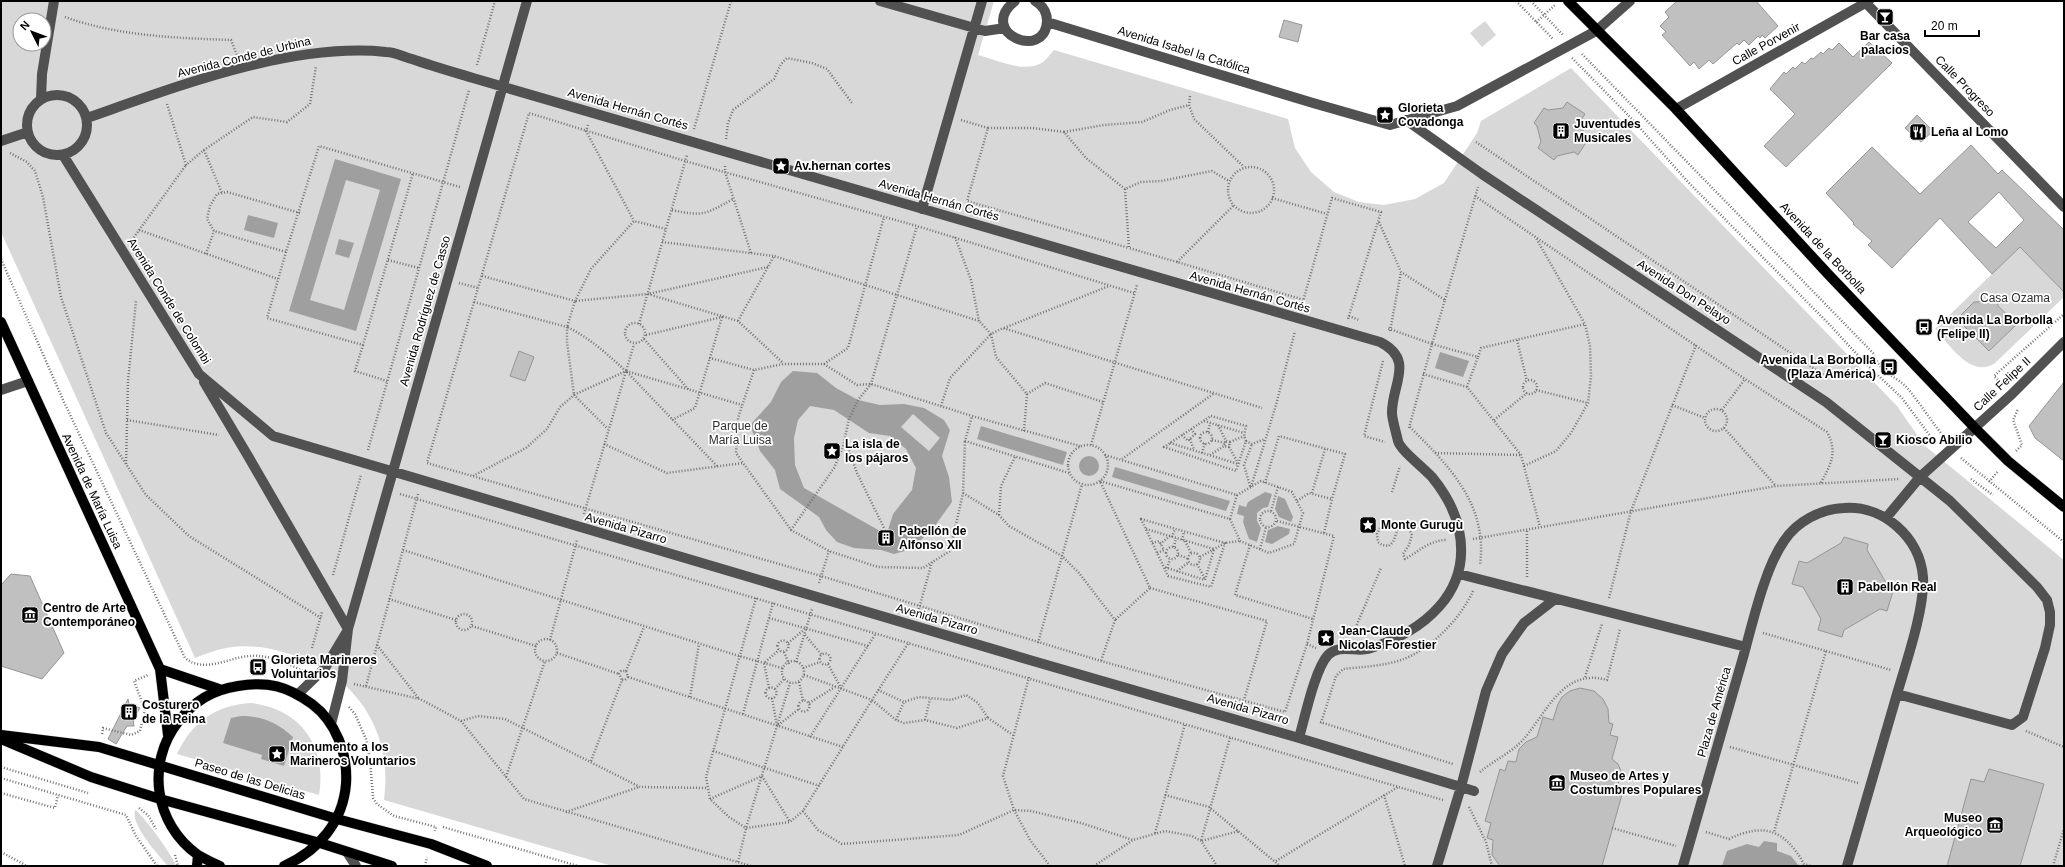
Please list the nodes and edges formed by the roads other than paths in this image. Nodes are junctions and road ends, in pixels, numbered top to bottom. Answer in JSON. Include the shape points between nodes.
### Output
{"nodes":[{"id":1,"x":527,"y":1,"type":"edge"},
{"id":2,"x":880,"y":1,"type":"edge"},
{"id":3,"x":982,"y":1,"type":"edge"},
{"id":4,"x":1015,"y":1,"type":"edge"},
{"id":5,"x":1036,"y":1,"type":"edge"},
{"id":6,"x":1568,"y":1,"type":"edge"},
{"id":7,"x":1630,"y":1,"type":"edge"},
{"id":8,"x":1866,"y":2,"type":"edge"},
{"id":9,"x":53,"y":5,"type":"edge"},
{"id":10,"x":1047,"y":22,"type":"junction"},
{"id":11,"x":975,"y":28,"type":"junction"},
{"id":12,"x":1005,"y":28,"type":"junction"},
{"id":13,"x":1596,"y":31,"type":"junction"},
{"id":14,"x":503,"y":86,"type":"junction"},
{"id":15,"x":41,"y":99,"type":"junction"},
{"id":16,"x":1676,"y":109,"type":"junction"},
{"id":17,"x":87,"y":118,"type":"junction"},
{"id":18,"x":1406,"y":120,"type":"junction"},
{"id":19,"x":28,"y":132,"type":"junction"},
{"id":20,"x":1,"y":141,"type":"edge"},
{"id":21,"x":63,"y":154,"type":"junction"},
{"id":22,"x":2064,"y":207,"type":"edge"},
{"id":23,"x":922,"y":209,"type":"junction"},
{"id":24,"x":1,"y":322,"type":"edge"},
{"id":25,"x":2064,"y":342,"type":"edge"},
{"id":26,"x":199,"y":374,"type":"junction"},
{"id":27,"x":28,"y":382,"type":"junction"},
{"id":28,"x":1,"y":390,"type":"edge"},
{"id":29,"x":1974,"y":427,"type":"junction"},
{"id":30,"x":393,"y":472,"type":"junction"},
{"id":31,"x":1920,"y":477,"type":"junction"},
{"id":32,"x":2064,"y":507,"type":"edge"},
{"id":33,"x":1886,"y":518,"type":"junction"},
{"id":34,"x":1459,"y":574,"type":"junction"},
{"id":35,"x":1555,"y":599,"type":"junction"},
{"id":36,"x":348,"y":629,"type":"junction"},
{"id":37,"x":1746,"y":647,"type":"junction"},
{"id":38,"x":160,"y":670,"type":"junction"},
{"id":39,"x":219,"y":689,"type":"junction"},
{"id":40,"x":298,"y":694,"type":"junction"},
{"id":41,"x":1897,"y":694,"type":"junction"},
{"id":42,"x":331,"y":724,"type":"junction"},
{"id":43,"x":1,"y":735,"type":"edge"},
{"id":44,"x":168,"y":735,"type":"junction"},
{"id":45,"x":1299,"y":738,"type":"junction"},
{"id":46,"x":1,"y":739,"type":"edge"},
{"id":47,"x":159,"y":764,"type":"junction"},
{"id":48,"x":1461,"y":787,"type":"junction"},
{"id":49,"x":1474,"y":791,"type":"road end"},
{"id":50,"x":160,"y":799,"type":"junction"},
{"id":51,"x":337,"y":819,"type":"junction"},
{"id":52,"x":320,"y":843,"type":"junction"},
{"id":53,"x":347,"y":852,"type":"junction"},
{"id":54,"x":198,"y":855,"type":"junction"},
{"id":55,"x":197,"y":866,"type":"edge"},
{"id":56,"x":220,"y":866,"type":"edge"},
{"id":57,"x":284,"y":866,"type":"edge"},
{"id":58,"x":356,"y":866,"type":"edge"},
{"id":59,"x":392,"y":866,"type":"edge"},
{"id":60,"x":487,"y":866,"type":"edge"},
{"id":61,"x":1437,"y":866,"type":"edge"},
{"id":62,"x":1683,"y":866,"type":"edge"},
{"id":63,"x":1847,"y":866,"type":"edge"}],
"edges":[{"from":1,"to":14,"type":"street","name":"Avenida Rodríguez de Casso"},
{"from":2,"to":11,"type":"street"},
{"from":3,"to":11,"type":"street"},
{"from":4,"to":12,"type":"street","via":[[1005,13]]},
{"from":5,"to":10,"type":"street","via":[[1044,10]]},
{"from":6,"to":13,"type":"main road","name":"Avenida de la Borbolla"},
{"from":7,"to":13,"type":"street"},
{"from":8,"to":16,"type":"street","name":"Calle Porvenir"},
{"from":8,"to":22,"type":"street","name":"Calle Progreso"},
{"from":9,"to":15,"type":"street","via":[[42,74]]},
{"from":10,"to":12,"type":"street","via":[[1041,35],[1028,42],[1014,39]]},
{"from":10,"to":18,"type":"street","name":"Avenida Isabel la Católica","via":[[1390,125]]},
{"from":11,"to":12,"type":"street","via":[[985,31]]},
{"from":11,"to":23,"type":"street"},
{"from":13,"to":16,"type":"main road","name":"Avenida de la Borbolla"},
{"from":13,"to":18,"type":"street","via":[[1457,106]]},
{"from":14,"to":17,"type":"street","name":"Avenida Conde de Urbina","via":[[388,52],[318,52],[242,69],[162,92]]},
{"from":14,"to":23,"type":"street","name":"Avenida Hernán Cortés"},
{"from":14,"to":30,"type":"street","name":"Avenida Rodríguez de Casso"},
{"from":15,"to":17,"type":"street","via":[[63,95],[74,100]]},
{"from":15,"to":19,"type":"street","via":[[29,113]]},
{"from":16,"to":29,"type":"main road","name":"Avenida de la Borbolla"},
{"from":17,"to":21,"type":"street","via":[[85,137],[72,151]]},
{"from":18,"to":31,"type":"street","name":"Avenida Don Pelayo","via":[[1482,174],[1826,402]]},
{"from":19,"to":20,"type":"street"},
{"from":19,"to":21,"type":"street","via":[[37,148],[54,155]]},
{"from":21,"to":26,"type":"street","name":"Avenida Conde de Colombi"},
{"from":23,"to":34,"type":"street","name":"Avenida Hernán Cortés","via":[[1380,342],[1392,348],[1399,359],[1392,414],[1399,446],[1444,492],[1453,510],[1461,541]]},
{"from":24,"to":27,"type":"main road","name":"Avenida de María Luisa"},
{"from":25,"to":29,"type":"street","name":"Calle Felipe II","via":[[2012,394]]},
{"from":26,"to":30,"type":"street","name":"Avenida Conde de Colombi","via":[[273,436]]},
{"from":26,"to":36,"type":"street"},
{"from":27,"to":28,"type":"street"},
{"from":27,"to":38,"type":"main road","name":"Avenida de María Luisa"},
{"from":29,"to":31,"type":"street","name":"Calle Felipe II"},
{"from":29,"to":32,"type":"main road","name":"Avenida de la Borbolla","via":[[2008,461]]},
{"from":30,"to":36,"type":"street","name":"Avenida Rodríguez de Casso"},
{"from":30,"to":45,"type":"street","name":"Avenida Pizarro"},
{"from":31,"to":33,"type":"street"},
{"from":31,"to":41,"type":"street","name":"Avenida Don Pelayo","via":[[1950,501],[2037,587],[2047,600],[2050,612],[2045,648],[2023,717],[2012,725]]},
{"from":33,"to":37,"type":"street","name":"Plaza de América","via":[[1873,512],[1845,507],[1805,520],[1785,538],[1771,565]]},
{"from":33,"to":41,"type":"street","name":"Plaza de América","via":[[1907,536],[1917,554],[1923,574],[1921,603]]},
{"from":34,"to":35,"type":"street"},
{"from":34,"to":45,"type":"street","via":[[1448,596],[1429,618],[1408,633],[1366,649],[1347,648],[1329,654],[1321,666]]},
{"from":35,"to":37,"type":"street"},
{"from":35,"to":48,"type":"street","via":[[1524,623],[1502,654],[1486,692]]},
{"from":36,"to":40,"type":"street","via":[[325,668]]},
{"from":36,"to":42,"type":"street","via":[[340,694]]},
{"from":37,"to":62,"type":"street","name":"Plaza de América"},
{"from":38,"to":39,"type":"main road"},
{"from":38,"to":44,"type":"main road","name":"Avenida de María Luisa"},
{"from":39,"to":40,"type":"main road","via":[[258,683],[279,686]]},
{"from":39,"to":44,"type":"main road","via":[[190,707]]},
{"from":40,"to":42,"type":"main road","via":[[316,707]]},
{"from":41,"to":63,"type":"street"},
{"from":42,"to":51,"type":"main road","via":[[342,746],[347,771],[345,796]]},
{"from":43,"to":47,"type":"main road","name":"Paseo de las Delicias","via":[[99,747]]},
{"from":44,"to":47,"type":"main road"},
{"from":45,"to":48,"type":"street","name":"Avenida Pizarro"},
{"from":46,"to":50,"type":"main road","via":[[91,777]]},
{"from":47,"to":50,"type":"main road"},
{"from":47,"to":51,"type":"main road","name":"Paseo de las Delicias"},
{"from":48,"to":49,"type":"street","name":"Avenida Pizarro"},
{"from":48,"to":61,"type":"street"},
{"from":50,"to":52,"type":"main road"},
{"from":50,"to":54,"type":"main road","via":[[168,820],[181,840]]},
{"from":51,"to":52,"type":"main road"},
{"from":51,"to":60,"type":"main road","name":"Paseo de las Delicias","via":[[431,844]]},
{"from":52,"to":53,"type":"main road"},
{"from":52,"to":57,"type":"main road","via":[[304,857]]},
{"from":53,"to":58,"type":"street"},
{"from":53,"to":59,"type":"main road"},
{"from":54,"to":55,"type":"main road"},
{"from":54,"to":56,"type":"main road"}]}
